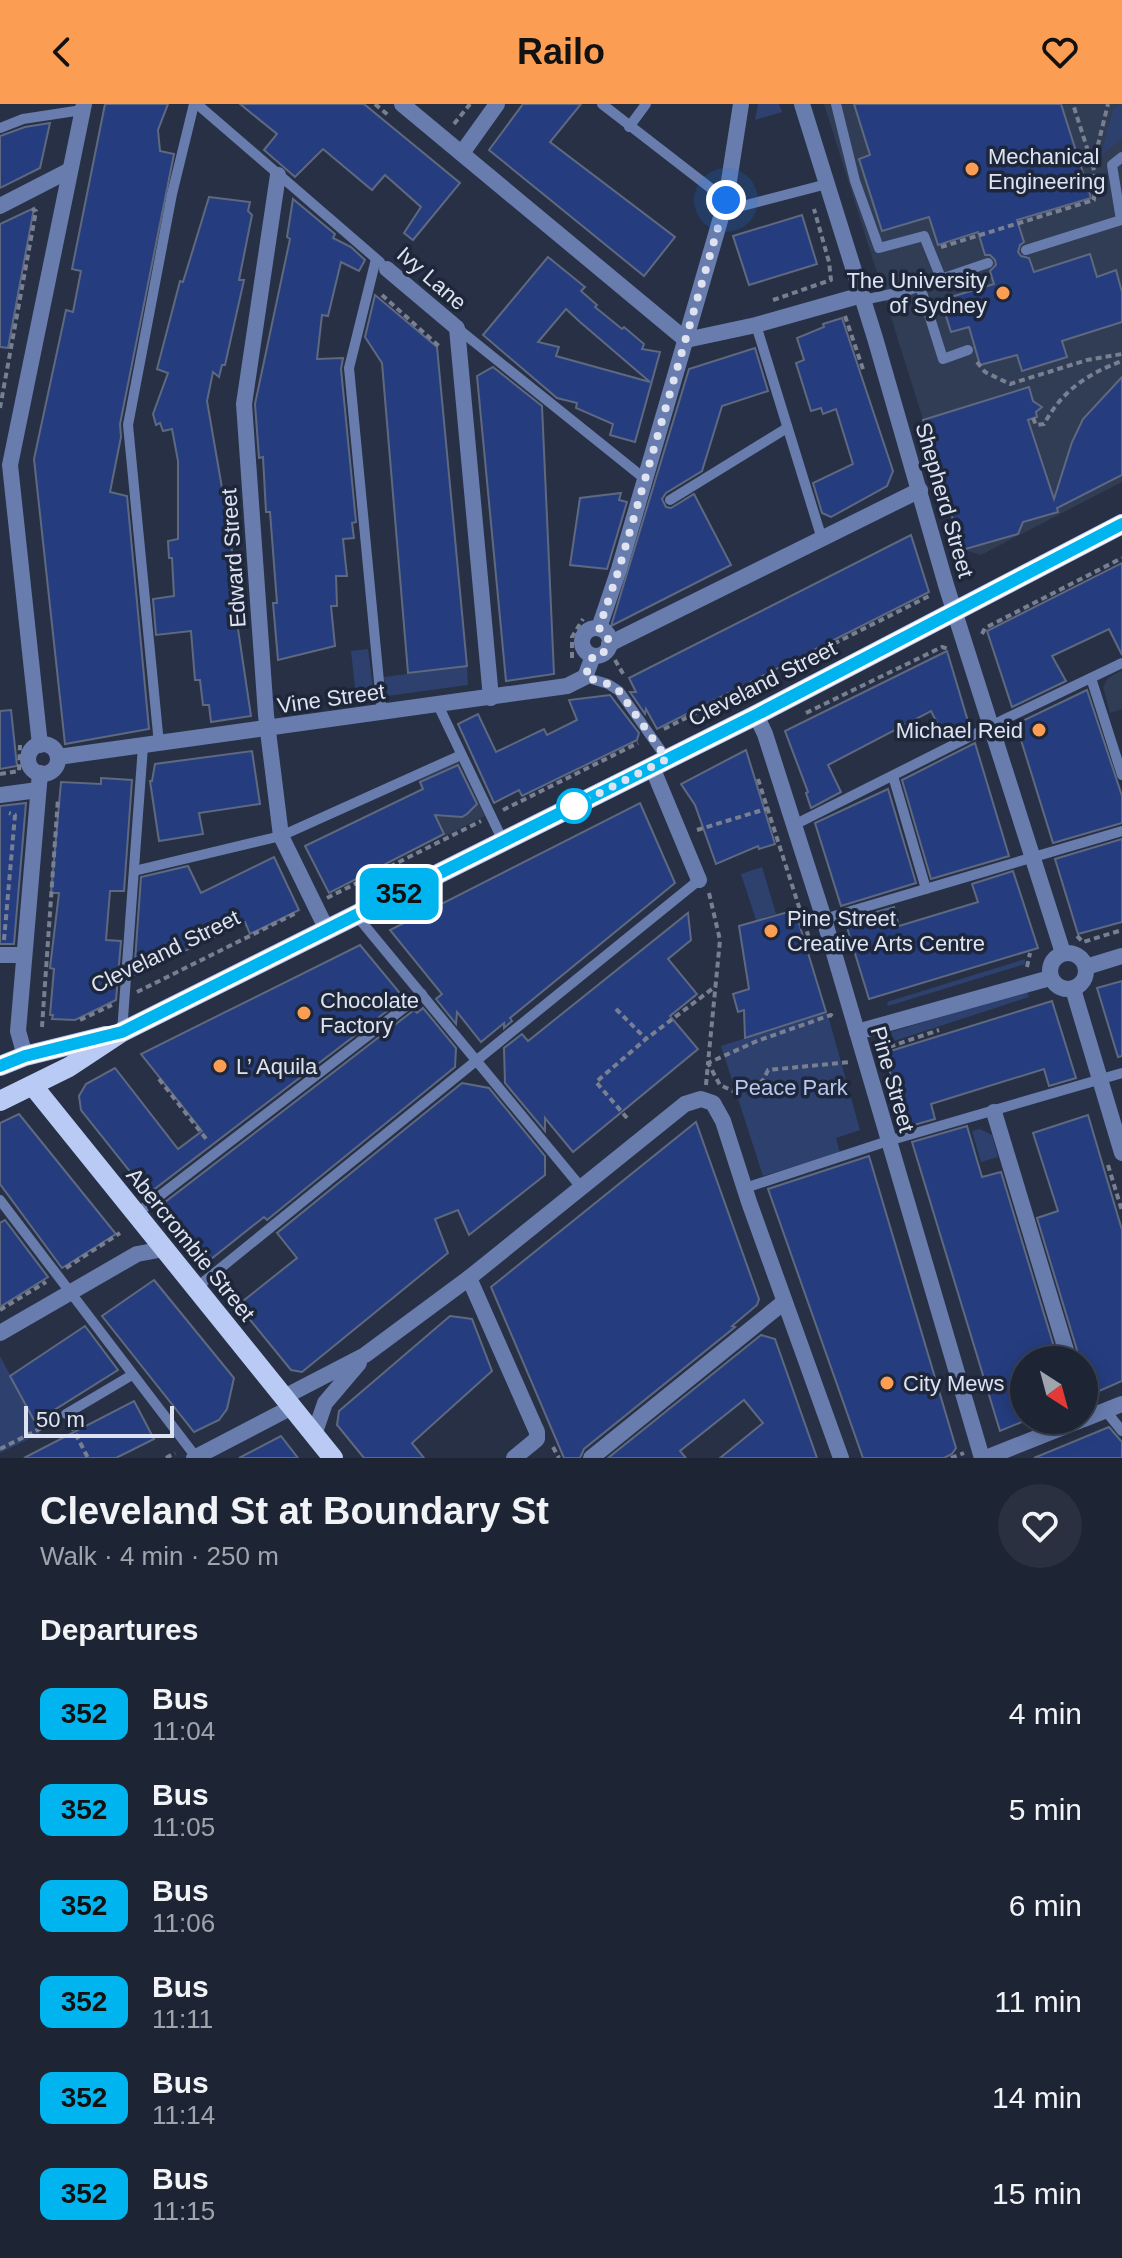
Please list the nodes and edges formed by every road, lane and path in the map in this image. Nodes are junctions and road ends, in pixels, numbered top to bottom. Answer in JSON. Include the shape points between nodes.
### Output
{"nodes":[{"id":1,"x":196,"y":104,"type":"edge"},
{"id":2,"x":375,"y":104,"type":"edge"},
{"id":3,"x":402,"y":104,"type":"edge"},
{"id":4,"x":470,"y":104,"type":"edge"},
{"id":5,"x":497,"y":104,"type":"edge"},
{"id":6,"x":602,"y":104,"type":"edge"},
{"id":7,"x":646,"y":104,"type":"edge"},
{"id":8,"x":741,"y":104,"type":"edge"},
{"id":9,"x":802,"y":104,"type":"edge"},
{"id":10,"x":836,"y":104,"type":"edge"},
{"id":11,"x":1073,"y":104,"type":"edge"},
{"id":12,"x":1108,"y":104,"type":"edge"},
{"id":13,"x":83,"y":107,"type":"edge"},
{"id":14,"x":397,"y":123,"type":"dead end"},
{"id":15,"x":454,"y":124,"type":"dead end"},
{"id":16,"x":629,"y":127,"type":"junction"},
{"id":17,"x":0,"y":128,"type":"edge"},
{"id":18,"x":462,"y":153,"type":"junction"},
{"id":19,"x":1122,"y":157,"type":"edge"},
{"id":20,"x":70,"y":170,"type":"junction"},
{"id":21,"x":1094,"y":170,"type":"junction"},
{"id":22,"x":278,"y":175,"type":"junction"},
{"id":23,"x":827,"y":184,"type":"junction"},
{"id":24,"x":808,"y":189,"type":"junction"},
{"id":25,"x":0,"y":206,"type":"edge"},
{"id":26,"x":725,"y":206,"type":"junction"},
{"id":27,"x":29,"y":207,"type":"dead end"},
{"id":28,"x":1026,"y":250,"type":"dead end"},
{"id":29,"x":932,"y":256,"type":"junction"},
{"id":30,"x":988,"y":263,"type":"dead end"},
{"id":31,"x":382,"y":264,"type":"junction"},
{"id":32,"x":941,"y":278,"type":"junction"},
{"id":33,"x":369,"y":284,"type":"junction"},
{"id":34,"x":920,"y":286,"type":"junction"},
{"id":35,"x":863,"y":297,"type":"junction"},
{"id":36,"x":770,"y":300,"type":"dead end"},
{"id":37,"x":834,"y":314,"type":"dead end"},
{"id":38,"x":756,"y":325,"type":"junction"},
{"id":39,"x":457,"y":328,"type":"junction"},
{"id":40,"x":686,"y":340,"type":"junction"},
{"id":41,"x":968,"y":350,"type":"joint"},
{"id":42,"x":1122,"y":354,"type":"edge"},
{"id":43,"x":443,"y":358,"type":"dead end"},
{"id":44,"x":1094,"y":359,"type":"junction"},
{"id":45,"x":1122,"y":361,"type":"edge"},
{"id":46,"x":1096,"y":367,"type":"dead end"},
{"id":47,"x":867,"y":380,"type":"dead end"},
{"id":48,"x":0,"y":408,"type":"edge"},
{"id":49,"x":1033,"y":418,"type":"dead end"},
{"id":50,"x":787,"y":428,"type":"junction"},
{"id":51,"x":645,"y":479,"type":"junction"},
{"id":52,"x":920,"y":490,"type":"junction"},
{"id":53,"x":670,"y":500,"type":"dead end"},
{"id":54,"x":1122,"y":524,"type":"edge"},
{"id":55,"x":822,"y":539,"type":"junction"},
{"id":56,"x":1122,"y":558,"type":"edge"},
{"id":57,"x":930,"y":586,"type":"dead end"},
{"id":58,"x":954,"y":609,"type":"junction"},
{"id":59,"x":588,"y":612,"type":"dead end"},
{"id":60,"x":599,"y":628,"type":"junction"},
{"id":61,"x":982,"y":634,"type":"dead end"},
{"id":62,"x":611,"y":650,"type":"junction"},
{"id":63,"x":950,"y":650,"type":"dead end"},
{"id":64,"x":593,"y":656,"type":"junction"},
{"id":65,"x":1122,"y":663,"type":"edge"},
{"id":66,"x":579,"y":671,"type":"junction"},
{"id":67,"x":1091,"y":678,"type":"junction"},
{"id":68,"x":627,"y":680,"type":"dead end"},
{"id":69,"x":491,"y":698,"type":"junction"},
{"id":70,"x":438,"y":705,"type":"junction"},
{"id":71,"x":382,"y":713,"type":"junction"},
{"id":72,"x":806,"y":714,"type":"dead end"},
{"id":73,"x":756,"y":715,"type":"junction"},
{"id":74,"x":992,"y":726,"type":"junction"},
{"id":75,"x":268,"y":729,"type":"junction"},
{"id":76,"x":658,"y":733,"type":"dead end"},
{"id":77,"x":19,"y":738,"type":"dead end"},
{"id":78,"x":643,"y":741,"type":"dead end"},
{"id":79,"x":40,"y":745,"type":"junction"},
{"id":80,"x":151,"y":745,"type":"junction"},
{"id":81,"x":461,"y":755,"type":"junction"},
{"id":82,"x":58,"y":757,"type":"junction"},
{"id":83,"x":660,"y":763,"type":"junction"},
{"id":84,"x":755,"y":769,"type":"dead end"},
{"id":85,"x":0,"y":774,"type":"edge"},
{"id":86,"x":1122,"y":775,"type":"edge"},
{"id":87,"x":893,"y":776,"type":"junction"},
{"id":88,"x":39,"y":781,"type":"junction"},
{"id":89,"x":59,"y":789,"type":"dead end"},
{"id":90,"x":0,"y":795,"type":"edge"},
{"id":91,"x":764,"y":810,"type":"dead end"},
{"id":92,"x":15,"y":815,"type":"dead end"},
{"id":93,"x":491,"y":816,"type":"junction"},
{"id":94,"x":794,"y":825,"type":"junction"},
{"id":95,"x":702,"y":828,"type":"dead end"},
{"id":96,"x":1122,"y":831,"type":"edge"},
{"id":97,"x":281,"y":836,"type":"junction"},
{"id":98,"x":503,"y":841,"type":"junction"},
{"id":99,"x":1032,"y":857,"type":"junction"},
{"id":100,"x":134,"y":871,"type":"junction"},
{"id":101,"x":699,"y":880,"type":"junction"},
{"id":102,"x":926,"y":889,"type":"junction"},
{"id":103,"x":314,"y":904,"type":"junction"},
{"id":104,"x":356,"y":915,"type":"junction"},
{"id":105,"x":824,"y":919,"type":"junction"},
{"id":106,"x":1069,"y":929,"type":"dead end"},
{"id":107,"x":327,"y":930,"type":"junction"},
{"id":108,"x":1122,"y":930,"type":"edge"},
{"id":109,"x":810,"y":942,"type":"dead end"},
{"id":110,"x":1063,"y":953,"type":"junction"},
{"id":111,"x":1,"y":955,"type":"edge"},
{"id":112,"x":24,"y":955,"type":"junction"},
{"id":113,"x":1122,"y":956,"type":"edge"},
{"id":114,"x":1086,"y":967,"type":"junction"},
{"id":115,"x":1050,"y":978,"type":"junction"},
{"id":116,"x":716,"y":986,"type":"junction"},
{"id":117,"x":1073,"y":989,"type":"junction"},
{"id":118,"x":422,"y":994,"type":"junction"},
{"id":119,"x":124,"y":998,"type":"junction"},
{"id":120,"x":829,"y":1002,"type":"dead end"},
{"id":121,"x":616,"y":1009,"type":"dead end"},
{"id":122,"x":834,"y":1016,"type":"junction"},
{"id":123,"x":42,"y":1027,"type":"dead end"},
{"id":124,"x":67,"y":1027,"type":"dead end"},
{"id":125,"x":122,"y":1032,"type":"junction"},
{"id":126,"x":857,"y":1032,"type":"junction"},
{"id":127,"x":646,"y":1039,"type":"junction"},
{"id":128,"x":25,"y":1056,"type":"junction"},
{"id":129,"x":477,"y":1060,"type":"junction"},
{"id":130,"x":855,"y":1060,"type":"dead end"},
{"id":131,"x":708,"y":1063,"type":"junction"},
{"id":132,"x":0,"y":1066,"type":"edge"},
{"id":133,"x":1122,"y":1073,"type":"edge"},
{"id":134,"x":159,"y":1079,"type":"dead end"},
{"id":135,"x":1100,"y":1080,"type":"junction"},
{"id":136,"x":0,"y":1086,"type":"edge"},
{"id":137,"x":33,"y":1086,"type":"junction"},
{"id":138,"x":706,"y":1091,"type":"junction"},
{"id":139,"x":0,"y":1101,"type":"edge"},
{"id":140,"x":994,"y":1112,"type":"junction"},
{"id":141,"x":627,"y":1118,"type":"dead end"},
{"id":142,"x":888,"y":1141,"type":"junction"},
{"id":143,"x":217,"y":1151,"type":"junction"},
{"id":144,"x":1122,"y":1153,"type":"edge"},
{"id":145,"x":580,"y":1186,"type":"junction"},
{"id":146,"x":745,"y":1188,"type":"junction"},
{"id":147,"x":0,"y":1200,"type":"edge"},
{"id":148,"x":136,"y":1214,"type":"junction"},
{"id":149,"x":164,"y":1249,"type":"junction"},
{"id":150,"x":469,"y":1278,"type":"junction"},
{"id":151,"x":196,"y":1288,"type":"junction"},
{"id":152,"x":69,"y":1291,"type":"junction"},
{"id":153,"x":784,"y":1302,"type":"junction"},
{"id":154,"x":0,"y":1333,"type":"edge"},
{"id":155,"x":1065,"y":1346,"type":"edge"},
{"id":156,"x":365,"y":1355,"type":"junction"},
{"id":157,"x":132,"y":1375,"type":"junction"},
{"id":158,"x":288,"y":1402,"type":"junction"},
{"id":159,"x":1122,"y":1404,"type":"edge"},
{"id":160,"x":1105,"y":1410,"type":"junction"},
{"id":161,"x":1098,"y":1412,"type":"edge"},
{"id":162,"x":66,"y":1414,"type":"junction"},
{"id":163,"x":1122,"y":1431,"type":"edge"},
{"id":164,"x":1052,"y":1434,"type":"edge"},
{"id":165,"x":314,"y":1435,"type":"junction"},
{"id":166,"x":0,"y":1449,"type":"edge"},
{"id":167,"x":1018,"y":1453,"type":"edge"},
{"id":168,"x":195,"y":1457,"type":"edge"},
{"id":169,"x":88,"y":1458,"type":"edge"},
{"id":170,"x":333,"y":1458,"type":"edge"},
{"id":171,"x":514,"y":1458,"type":"edge"},
{"id":172,"x":591,"y":1458,"type":"edge"},
{"id":173,"x":841,"y":1458,"type":"edge"},
{"id":174,"x":984,"y":1458,"type":"edge"}],
"edges":[{"from":1,"to":22,"type":"lane","name":"Ivy Lane"},
{"from":1,"to":80,"type":"lane","via":[[172,194],[128,425]]},
{"from":2,"to":14,"type":"path"},
{"from":3,"to":18,"type":"street"},
{"from":4,"to":15,"type":"path"},
{"from":5,"to":18,"type":"street"},
{"from":6,"to":16,"type":"lane"},
{"from":7,"to":16,"type":"lane"},
{"from":8,"to":26,"type":"street"},
{"from":9,"to":23,"type":"street","name":"Shepherd Street"},
{"from":10,"to":29,"type":"lane","via":[[879,248],[924,236]]},
{"from":11,"to":21,"type":"path"},
{"from":12,"to":21,"type":"path"},
{"from":13,"to":17,"type":"lane"},
{"from":13,"to":20,"type":"street"},
{"from":16,"to":26,"type":"lane"},
{"from":18,"to":40,"type":"street"},
{"from":19,"to":28,"type":"lane","via":[[1112,165],[1121,220]]},
{"from":20,"to":25,"type":"street"},
{"from":20,"to":79,"type":"street","via":[[10,465]]},
{"from":21,"to":29,"type":"path","via":[[1094,200],[939,248]]},
{"from":22,"to":31,"type":"lane","name":"Ivy Lane"},
{"from":22,"to":75,"type":"street","name":"Edward Street","via":[[244,404]]},
{"from":23,"to":24,"type":"lane"},
{"from":23,"to":35,"type":"street","name":"Shepherd Street"},
{"from":24,"to":26,"type":"lane"},
{"from":24,"to":36,"type":"path","via":[[831,280]]},
{"from":26,"to":40,"type":"street"},
{"from":27,"to":48,"type":"path","via":[[36,211]]},
{"from":29,"to":32,"type":"lane"},
{"from":30,"to":32,"type":"lane"},
{"from":31,"to":33,"type":"lane"},
{"from":31,"to":39,"type":"street","name":"Ivy Lane"},
{"from":32,"to":34,"type":"lane"},
{"from":33,"to":43,"type":"path","via":[[440,345]]},
{"from":33,"to":71,"type":"lane","via":[[349,368]]},
{"from":34,"to":35,"type":"lane"},
{"from":34,"to":41,"type":"lane","via":[[943,359]]},
{"from":35,"to":38,"type":"street"},
{"from":35,"to":52,"type":"street","name":"Shepherd Street"},
{"from":37,"to":47,"type":"path","via":[[844,311]]},
{"from":38,"to":40,"type":"street"},
{"from":38,"to":50,"type":"lane"},
{"from":39,"to":51,"type":"lane","name":"Ivy Lane"},
{"from":39,"to":69,"type":"street"},
{"from":40,"to":51,"type":"street"},
{"from":41,"to":44,"type":"path","via":[[985,372],[1010,384]]},
{"from":42,"to":44,"type":"path"},
{"from":44,"to":46,"type":"path"},
{"from":45,"to":49,"type":"path","via":[[1068,389],[1044,424],[1036,425]]},
{"from":50,"to":53,"type":"lane"},
{"from":50,"to":55,"type":"lane"},
{"from":51,"to":60,"type":"street"},
{"from":52,"to":55,"type":"street"},
{"from":52,"to":58,"type":"street","name":"Shepherd Street"},
{"from":54,"to":58,"type":"main road","name":"Cleveland Street"},
{"from":55,"to":62,"type":"street"},
{"from":56,"to":61,"type":"path"},
{"from":57,"to":76,"type":"path","via":[[931,595]]},
{"from":58,"to":73,"type":"main road","name":"Cleveland Street"},
{"from":58,"to":74,"type":"street","name":"Shepherd Street"},
{"from":59,"to":66,"type":"path","via":[[572,637]]},
{"from":60,"to":62,"type":"street","via":[[608,636]]},
{"from":60,"to":64,"type":"street","via":[[582,637],[583,647]]},
{"from":62,"to":64,"type":"street"},
{"from":62,"to":68,"type":"path"},
{"from":63,"to":72,"type":"path","via":[[942,647]]},
{"from":64,"to":66,"type":"street"},
{"from":65,"to":67,"type":"lane"},
{"from":66,"to":69,"type":"street","name":"Vine Street","via":[[567,686]]},
{"from":66,"to":83,"type":"lane","via":[[619,691]]},
{"from":67,"to":74,"type":"lane"},
{"from":67,"to":86,"type":"lane"},
{"from":69,"to":70,"type":"street","name":"Vine Street"},
{"from":70,"to":71,"type":"street","name":"Vine Street"},
{"from":70,"to":81,"type":"lane"},
{"from":71,"to":75,"type":"street","name":"Vine Street"},
{"from":73,"to":83,"type":"main road","name":"Cleveland Street"},
{"from":73,"to":94,"type":"street","name":"Pine Street"},
{"from":74,"to":87,"type":"lane"},
{"from":74,"to":99,"type":"street","name":"Shepherd Street"},
{"from":75,"to":80,"type":"street","name":"Vine Street"},
{"from":75,"to":97,"type":"street","name":"Edward Street"},
{"from":77,"to":85,"type":"path","via":[[19,771]]},
{"from":78,"to":93,"type":"path","name":"Cleveland Street"},
{"from":79,"to":82,"type":"street","via":[[50,746]]},
{"from":79,"to":88,"type":"street","via":[[29,759]]},
{"from":80,"to":82,"type":"street","name":"Vine Street"},
{"from":80,"to":100,"type":"lane"},
{"from":81,"to":93,"type":"lane"},
{"from":81,"to":97,"type":"lane"},
{"from":82,"to":88,"type":"street","via":[[53,770]]},
{"from":83,"to":98,"type":"main road","name":"Cleveland Street"},
{"from":83,"to":101,"type":"street"},
{"from":84,"to":109,"type":"path"},
{"from":87,"to":94,"type":"lane"},
{"from":87,"to":102,"type":"lane"},
{"from":88,"to":90,"type":"street"},
{"from":88,"to":112,"type":"street"},
{"from":89,"to":123,"type":"path"},
{"from":91,"to":95,"type":"path"},
{"from":92,"to":111,"type":"path"},
{"from":93,"to":98,"type":"lane"},
{"from":93,"to":103,"type":"path","name":"Cleveland Street"},
{"from":94,"to":105,"type":"street","name":"Pine Street"},
{"from":96,"to":99,"type":"lane"},
{"from":97,"to":100,"type":"lane"},
{"from":97,"to":103,"type":"street","name":"Edward Street"},
{"from":98,"to":104,"type":"main road","name":"Cleveland Street"},
{"from":99,"to":102,"type":"lane"},
{"from":99,"to":110,"type":"street","name":"Shepherd Street"},
{"from":100,"to":119,"type":"lane"},
{"from":101,"to":116,"type":"path","via":[[710,881],[719,925]]},
{"from":101,"to":129,"type":"lane"},
{"from":102,"to":105,"type":"lane"},
{"from":103,"to":107,"type":"street","name":"Edward Street"},
{"from":103,"to":119,"type":"path","name":"Cleveland Street"},
{"from":104,"to":107,"type":"main road","name":"Cleveland Street"},
{"from":104,"to":118,"type":"lane"},
{"from":105,"to":126,"type":"street","name":"Pine Street"},
{"from":106,"to":108,"type":"path","via":[[1083,942]]},
{"from":107,"to":125,"type":"main road","name":"Cleveland Street"},
{"from":110,"to":114,"type":"street","via":[[1077,955]]},
{"from":110,"to":115,"type":"street","via":[[1051,963]]},
{"from":111,"to":112,"type":"street"},
{"from":112,"to":128,"type":"street","via":[[18,1031]]},
{"from":113,"to":114,"type":"street"},
{"from":114,"to":117,"type":"street","via":[[1084,980]]},
{"from":115,"to":117,"type":"street","via":[[1059,988]]},
{"from":115,"to":126,"type":"street"},
{"from":116,"to":127,"type":"path"},
{"from":116,"to":131,"type":"path"},
{"from":117,"to":135,"type":"street"},
{"from":118,"to":129,"type":"lane"},
{"from":118,"to":143,"type":"lane"},
{"from":119,"to":124,"type":"path","name":"Cleveland Street"},
{"from":119,"to":125,"type":"lane"},
{"from":120,"to":122,"type":"path"},
{"from":121,"to":127,"type":"path"},
{"from":122,"to":126,"type":"path","via":[[843,1032]]},
{"from":122,"to":131,"type":"path"},
{"from":125,"to":128,"type":"main road","name":"Cleveland Street"},
{"from":125,"to":137,"type":"main road","name":"Cleveland Street"},
{"from":126,"to":142,"type":"street","name":"Pine Street"},
{"from":127,"to":141,"type":"path","via":[[596,1082]]},
{"from":128,"to":132,"type":"main road","name":"Cleveland Street"},
{"from":129,"to":145,"type":"lane"},
{"from":129,"to":151,"type":"lane"},
{"from":130,"to":131,"type":"path","via":[[768,1070],[760,1084],[741,1091],[724,1089]]},
{"from":131,"to":138,"type":"path"},
{"from":133,"to":135,"type":"lane"},
{"from":134,"to":143,"type":"path"},
{"from":135,"to":140,"type":"lane"},
{"from":135,"to":144,"type":"street"},
{"from":136,"to":137,"type":"main road"},
{"from":137,"to":139,"type":"main road","name":"Cleveland Street"},
{"from":137,"to":148,"type":"main road","name":"Abercrombie Street"},
{"from":138,"to":145,"type":"street"},
{"from":138,"to":146,"type":"street","via":[[721,1115]]},
{"from":140,"to":142,"type":"lane"},
{"from":140,"to":155,"type":"street"},
{"from":142,"to":146,"type":"lane"},
{"from":142,"to":174,"type":"street","name":"Pine Street"},
{"from":143,"to":148,"type":"lane"},
{"from":145,"to":150,"type":"street"},
{"from":146,"to":153,"type":"street"},
{"from":147,"to":152,"type":"lane"},
{"from":148,"to":149,"type":"main road","name":"Abercrombie Street"},
{"from":149,"to":151,"type":"main road","name":"Abercrombie Street"},
{"from":149,"to":152,"type":"street","via":[[137,1254]]},
{"from":150,"to":156,"type":"street"},
{"from":150,"to":171,"type":"street","via":[[537,1432],[537,1439]]},
{"from":151,"to":158,"type":"main road","name":"Abercrombie Street"},
{"from":152,"to":154,"type":"street"},
{"from":152,"to":157,"type":"lane"},
{"from":153,"to":172,"type":"street"},
{"from":153,"to":173,"type":"street"},
{"from":156,"to":158,"type":"street"},
{"from":156,"to":165,"type":"street","via":[[326,1401]]},
{"from":157,"to":162,"type":"lane"},
{"from":157,"to":168,"type":"lane"},
{"from":158,"to":165,"type":"main road","name":"Abercrombie Street"},
{"from":158,"to":168,"type":"street"},
{"from":159,"to":160,"type":"street"},
{"from":160,"to":161,"type":"street"},
{"from":160,"to":163,"type":"lane"},
{"from":162,"to":166,"type":"path"},
{"from":162,"to":169,"type":"path"},
{"from":164,"to":167,"type":"street"},
{"from":165,"to":170,"type":"main road","name":"Abercrombie Street"},
{"from":167,"to":174,"type":"street"}]}
